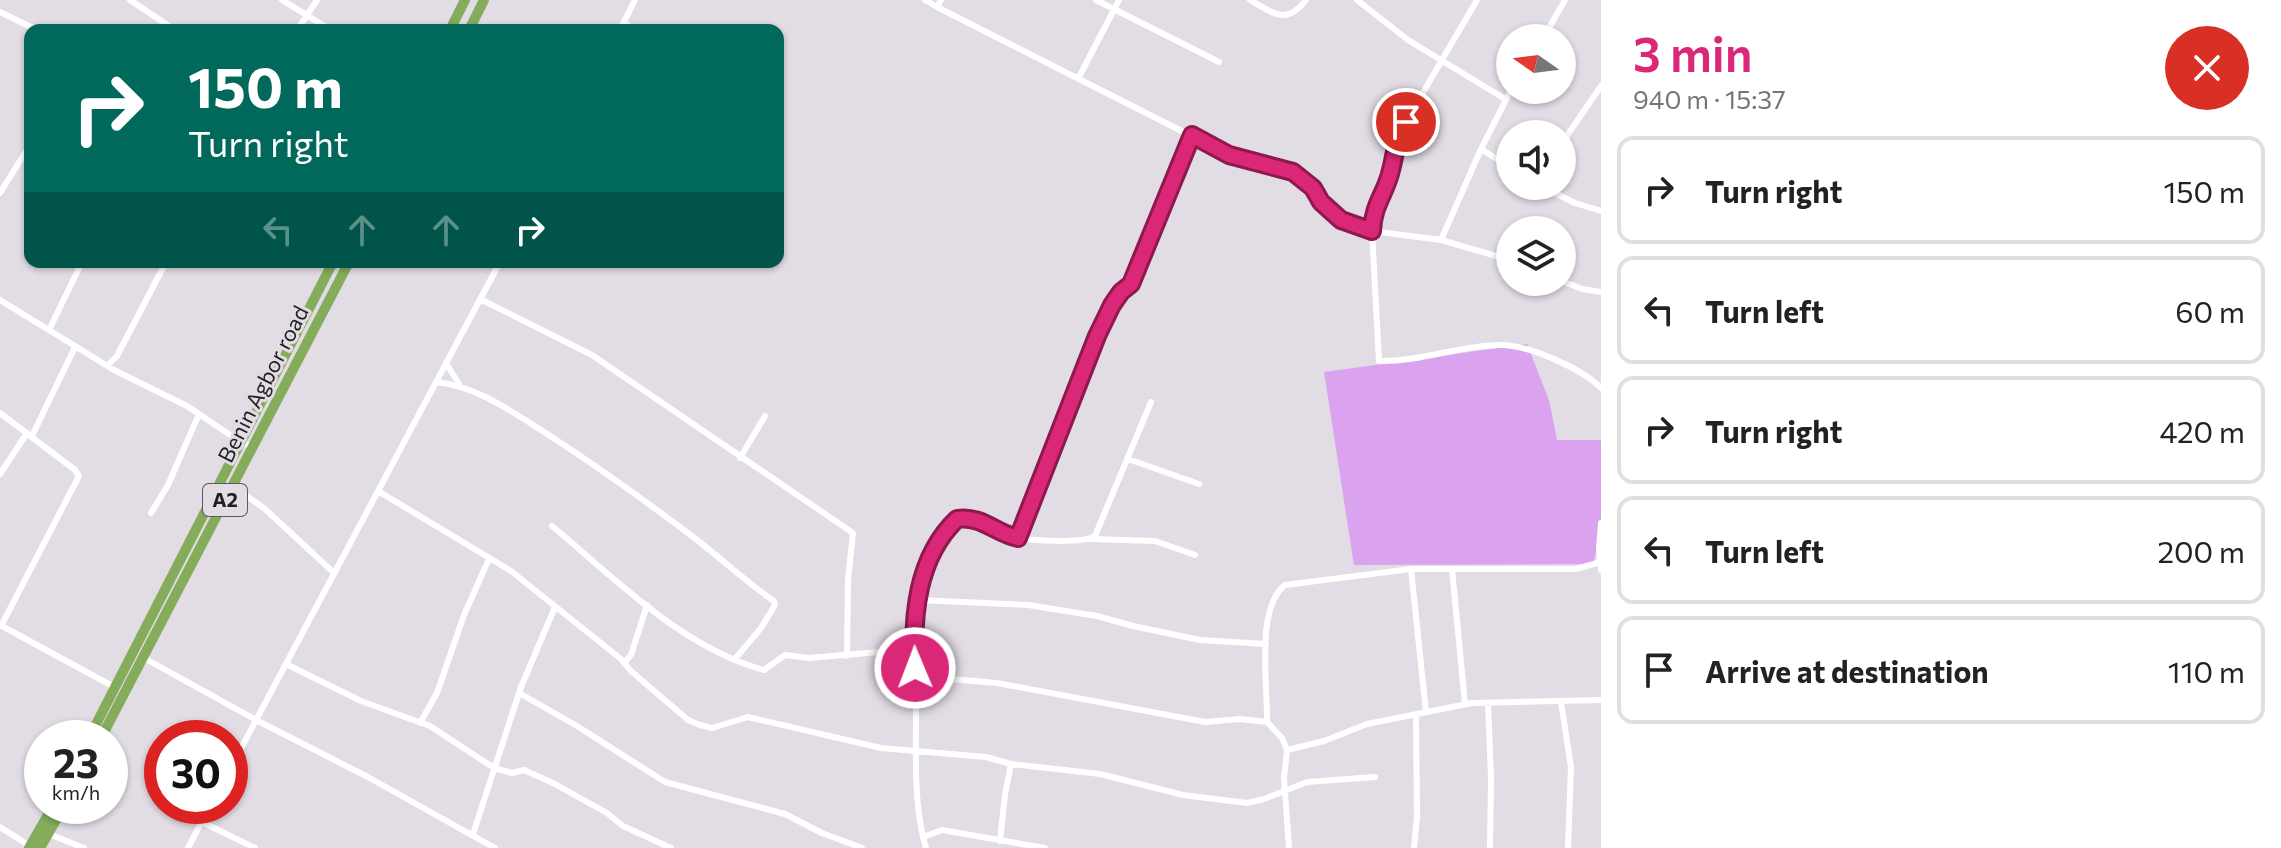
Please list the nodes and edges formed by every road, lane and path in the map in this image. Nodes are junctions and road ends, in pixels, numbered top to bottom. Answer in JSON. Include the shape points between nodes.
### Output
{"nodes":[{"id":1,"x":130,"y":0,"type":"edge"},
{"id":2,"x":282,"y":0,"type":"edge"},
{"id":3,"x":317,"y":0,"type":"edge"},
{"id":4,"x":465,"y":0,"type":"edge"},
{"id":5,"x":484,"y":0,"type":"edge"},
{"id":6,"x":635,"y":0,"type":"edge"},
{"id":7,"x":925,"y":0,"type":"edge"},
{"id":8,"x":1096,"y":0,"type":"edge"},
{"id":9,"x":1119,"y":0,"type":"edge"},
{"id":10,"x":1250,"y":0,"type":"edge"},
{"id":11,"x":1306,"y":0,"type":"edge"},
{"id":12,"x":1357,"y":0,"type":"edge"},
{"id":13,"x":1477,"y":0,"type":"edge"},
{"id":14,"x":1565,"y":0,"type":"edge"},
{"id":15,"x":939,"y":3,"type":"edge"},
{"id":16,"x":1115,"y":8,"type":"junction"},
{"id":17,"x":0,"y":12,"type":"edge"},
{"id":18,"x":307,"y":14,"type":"junction"},
{"id":19,"x":25,"y":24,"type":"edge"},
{"id":20,"x":166,"y":24,"type":"edge"},
{"id":21,"x":301,"y":24,"type":"edge"},
{"id":22,"x":322,"y":24,"type":"edge"},
{"id":23,"x":453,"y":24,"type":"edge"},
{"id":24,"x":472,"y":24,"type":"edge"},
{"id":25,"x":622,"y":24,"type":"edge"},
{"id":26,"x":1551,"y":24,"type":"edge"},
{"id":27,"x":1219,"y":62,"type":"dead end"},
{"id":28,"x":1442,"y":62,"type":"junction"},
{"id":29,"x":1079,"y":77,"type":"junction"},
{"id":30,"x":1601,"y":86,"type":"edge"},
{"id":31,"x":1496,"y":94,"type":"edge"},
{"id":32,"x":1503,"y":104,"type":"edge"},
{"id":33,"x":1576,"y":123,"type":"edge"},
{"id":34,"x":1192,"y":135,"type":"junction"},
{"id":35,"x":1481,"y":149,"type":"junction"},
{"id":36,"x":24,"y":155,"type":"edge"},
{"id":37,"x":1496,"y":158,"type":"edge"},
{"id":38,"x":0,"y":193,"type":"edge"},
{"id":39,"x":1569,"y":200,"type":"edge"},
{"id":40,"x":1601,"y":211,"type":"edge"},
{"id":41,"x":1372,"y":231,"type":"junction"},
{"id":42,"x":1441,"y":240,"type":"junction"},
{"id":43,"x":1496,"y":256,"type":"edge"},
{"id":44,"x":79,"y":268,"type":"edge"},
{"id":45,"x":163,"y":268,"type":"edge"},
{"id":46,"x":330,"y":268,"type":"edge"},
{"id":47,"x":346,"y":268,"type":"edge"},
{"id":48,"x":497,"y":268,"type":"edge"},
{"id":49,"x":1576,"y":287,"type":"edge"},
{"id":50,"x":1601,"y":292,"type":"edge"},
{"id":51,"x":480,"y":299,"type":"junction"},
{"id":52,"x":1,"y":303,"type":"edge"},
{"id":53,"x":49,"y":330,"type":"junction"},
{"id":54,"x":75,"y":347,"type":"junction"},
{"id":55,"x":446,"y":363,"type":"junction"},
{"id":56,"x":108,"y":365,"type":"junction"},
{"id":57,"x":436,"y":382,"type":"junction"},
{"id":58,"x":459,"y":384,"type":"junction"},
{"id":59,"x":1601,"y":388,"type":"edge"},
{"id":60,"x":1151,"y":402,"type":"dead end"},
{"id":61,"x":0,"y":413,"type":"edge"},
{"id":62,"x":199,"y":414,"type":"junction"},
{"id":63,"x":765,"y":416,"type":"dead end"},
{"id":64,"x":30,"y":435,"type":"junction"},
{"id":65,"x":248,"y":445,"type":"junction"},
{"id":66,"x":740,"y":458,"type":"junction"},
{"id":67,"x":1128,"y":459,"type":"junction"},
{"id":68,"x":3,"y":464,"type":"edge"},
{"id":69,"x":0,"y":474,"type":"edge"},
{"id":70,"x":1199,"y":484,"type":"dead end"},
{"id":71,"x":233,"y":485,"type":"junction"},
{"id":72,"x":378,"y":491,"type":"junction"},
{"id":73,"x":151,"y":513,"type":"dead end"},
{"id":74,"x":1601,"y":523,"type":"edge"},
{"id":75,"x":552,"y":526,"type":"dead end"},
{"id":76,"x":1018,"y":538,"type":"junction"},
{"id":77,"x":1090,"y":539,"type":"junction"},
{"id":78,"x":1195,"y":555,"type":"dead end"},
{"id":79,"x":489,"y":559,"type":"junction"},
{"id":80,"x":1601,"y":562,"type":"edge"},
{"id":81,"x":1411,"y":569,"type":"junction"},
{"id":82,"x":1452,"y":569,"type":"junction"},
{"id":83,"x":1601,"y":570,"type":"edge"},
{"id":84,"x":333,"y":572,"type":"junction"},
{"id":85,"x":918,"y":600,"type":"junction"},
{"id":86,"x":647,"y":605,"type":"junction"},
{"id":87,"x":555,"y":607,"type":"junction"},
{"id":88,"x":1,"y":626,"type":"edge"},
{"id":89,"x":1266,"y":644,"type":"junction"},
{"id":90,"x":914,"y":649,"type":"junction"},
{"id":91,"x":847,"y":656,"type":"junction"},
{"id":92,"x":144,"y":658,"type":"junction"},
{"id":93,"x":734,"y":660,"type":"junction"},
{"id":94,"x":624,"y":663,"type":"junction"},
{"id":95,"x":286,"y":664,"type":"junction"},
{"id":96,"x":916,"y":676,"type":"junction"},
{"id":97,"x":116,"y":688,"type":"junction"},
{"id":98,"x":519,"y":693,"type":"junction"},
{"id":99,"x":1601,"y":700,"type":"edge"},
{"id":100,"x":1561,"y":702,"type":"junction"},
{"id":101,"x":1488,"y":703,"type":"junction"},
{"id":102,"x":1465,"y":704,"type":"junction"},
{"id":103,"x":1426,"y":712,"type":"junction"},
{"id":104,"x":1416,"y":715,"type":"junction"},
{"id":105,"x":99,"y":720,"type":"edge"},
{"id":106,"x":111,"y":720,"type":"edge"},
{"id":107,"x":256,"y":720,"type":"junction"},
{"id":108,"x":1267,"y":722,"type":"junction"},
{"id":109,"x":420,"y":723,"type":"junction"},
{"id":110,"x":248,"y":735,"type":"edge"},
{"id":111,"x":916,"y":750,"type":"junction"},
{"id":112,"x":1287,"y":750,"type":"junction"},
{"id":113,"x":1011,"y":764,"type":"junction"},
{"id":114,"x":494,"y":768,"type":"junction"},
{"id":115,"x":1375,"y":777,"type":"dead end"},
{"id":116,"x":1285,"y":791,"type":"junction"},
{"id":117,"x":44,"y":824,"type":"edge"},
{"id":118,"x":54,"y":824,"type":"edge"},
{"id":119,"x":201,"y":824,"type":"edge"},
{"id":120,"x":206,"y":824,"type":"edge"},
{"id":121,"x":0,"y":827,"type":"edge"},
{"id":122,"x":49,"y":834,"type":"junction"},
{"id":123,"x":473,"y":834,"type":"junction"},
{"id":124,"x":923,"y":837,"type":"junction"},
{"id":125,"x":1000,"y":841,"type":"junction"},
{"id":126,"x":33,"y":847,"type":"edge"},
{"id":127,"x":84,"y":848,"type":"edge"},
{"id":128,"x":188,"y":848,"type":"edge"},
{"id":129,"x":255,"y":848,"type":"edge"},
{"id":130,"x":495,"y":848,"type":"edge"},
{"id":131,"x":671,"y":848,"type":"edge"},
{"id":132,"x":862,"y":848,"type":"edge"},
{"id":133,"x":926,"y":848,"type":"edge"},
{"id":134,"x":1045,"y":848,"type":"edge"},
{"id":135,"x":1289,"y":848,"type":"edge"},
{"id":136,"x":1414,"y":848,"type":"edge"},
{"id":137,"x":1490,"y":848,"type":"edge"},
{"id":138,"x":1568,"y":848,"type":"edge"}],
"edges":[{"from":1,"to":20,"type":"street"},
{"from":2,"to":18,"type":"street"},
{"from":3,"to":18,"type":"street"},
{"from":4,"to":23,"type":"highway"},
{"from":5,"to":24,"type":"highway"},
{"from":6,"to":25,"type":"street"},
{"from":7,"to":15,"type":"street"},
{"from":8,"to":16,"type":"street"},
{"from":9,"to":16,"type":"street"},
{"from":10,"to":11,"type":"street","via":[[1282,16]]},
{"from":12,"to":28,"type":"street"},
{"from":13,"to":28,"type":"street"},
{"from":14,"to":26,"type":"street"},
{"from":15,"to":29,"type":"street"},
{"from":16,"to":27,"type":"street"},
{"from":16,"to":29,"type":"street"},
{"from":17,"to":19,"type":"street"},
{"from":18,"to":21,"type":"street"},
{"from":18,"to":22,"type":"street"},
{"from":28,"to":31,"type":"street"},
{"from":28,"to":41,"type":"street","via":[[1397,137]]},
{"from":29,"to":34,"type":"street"},
{"from":30,"to":33,"type":"street"},
{"from":32,"to":35,"type":"street"},
{"from":34,"to":41,"type":"street","via":[[1229,155],[1293,172],[1341,220]]},
{"from":34,"to":76,"type":"street","via":[[1131,284],[1112,305],[1097,336]]},
{"from":35,"to":37,"type":"street"},
{"from":35,"to":42,"type":"street"},
{"from":36,"to":38,"type":"street"},
{"from":39,"to":40,"type":"street"},
{"from":41,"to":42,"type":"street"},
{"from":41,"to":59,"type":"street","via":[[1379,361],[1501,345],[1549,357],[1589,376]]},
{"from":42,"to":43,"type":"street"},
{"from":44,"to":53,"type":"street"},
{"from":45,"to":56,"type":"street"},
{"from":46,"to":65,"type":"highway","name":"Benin Agbor road","number":"A2"},
{"from":47,"to":65,"type":"highway","name":"Benin Agbor road","number":"A2"},
{"from":48,"to":51,"type":"street"},
{"from":49,"to":50,"type":"street"},
{"from":51,"to":55,"type":"street"},
{"from":51,"to":66,"type":"street","via":[[592,355]]},
{"from":52,"to":53,"type":"street"},
{"from":53,"to":54,"type":"street"},
{"from":54,"to":56,"type":"street"},
{"from":54,"to":64,"type":"street"},
{"from":55,"to":57,"type":"street"},
{"from":55,"to":58,"type":"street"},
{"from":56,"to":62,"type":"street"},
{"from":57,"to":58,"type":"street"},
{"from":57,"to":72,"type":"street"},
{"from":58,"to":93,"type":"street","via":[[573,451],[774,601],[761,628]]},
{"from":60,"to":67,"type":"street"},
{"from":61,"to":64,"type":"street"},
{"from":62,"to":65,"type":"street"},
{"from":62,"to":73,"type":"street"},
{"from":63,"to":66,"type":"street"},
{"from":64,"to":68,"type":"street"},
{"from":64,"to":88,"type":"street","via":[[79,476]]},
{"from":65,"to":71,"type":"highway","name":"Benin Agbor road","number":"A2"},
{"from":65,"to":97,"type":"highway","name":"Benin Agbor road","number":"A2"},
{"from":66,"to":91,"type":"street","via":[[853,533]]},
{"from":67,"to":70,"type":"street"},
{"from":67,"to":77,"type":"street"},
{"from":68,"to":69,"type":"street"},
{"from":71,"to":84,"type":"street"},
{"from":71,"to":92,"type":"highway","name":"Benin Agbor road","number":"A2"},
{"from":72,"to":79,"type":"street"},
{"from":72,"to":84,"type":"street"},
{"from":74,"to":80,"type":"street"},
{"from":75,"to":86,"type":"street"},
{"from":76,"to":77,"type":"street"},
{"from":76,"to":85,"type":"street","via":[[978,520],[957,519],[928,560]]},
{"from":77,"to":78,"type":"street","via":[[1155,541]]},
{"from":79,"to":87,"type":"street"},
{"from":79,"to":109,"type":"street","via":[[437,693]]},
{"from":80,"to":82,"type":"street","via":[[1576,569]]},
{"from":80,"to":83,"type":"street"},
{"from":81,"to":82,"type":"street"},
{"from":81,"to":89,"type":"street","via":[[1285,585],[1271,603]]},
{"from":81,"to":103,"type":"street"},
{"from":82,"to":102,"type":"street"},
{"from":84,"to":95,"type":"street"},
{"from":85,"to":89,"type":"street","via":[[1028,605],[1200,640]]},
{"from":85,"to":90,"type":"street"},
{"from":86,"to":93,"type":"street"},
{"from":86,"to":94,"type":"street"},
{"from":87,"to":94,"type":"street"},
{"from":87,"to":98,"type":"street"},
{"from":88,"to":97,"type":"street"},
{"from":89,"to":108,"type":"street"},
{"from":90,"to":91,"type":"street"},
{"from":90,"to":96,"type":"street"},
{"from":91,"to":93,"type":"street","via":[[785,655],[764,670]]},
{"from":92,"to":106,"type":"highway","name":"Benin Agbor road","number":"A2"},
{"from":92,"to":107,"type":"street"},
{"from":94,"to":111,"type":"street","via":[[700,725],[712,728],[748,717],[881,748]]},
{"from":95,"to":107,"type":"street"},
{"from":95,"to":109,"type":"street"},
{"from":96,"to":108,"type":"street","via":[[997,683],[1205,722]]},
{"from":96,"to":111,"type":"street"},
{"from":97,"to":105,"type":"highway","name":"Benin Agbor road","number":"A2"},
{"from":98,"to":114,"type":"street"},
{"from":98,"to":132,"type":"street","via":[[665,782],[785,814]]},
{"from":99,"to":100,"type":"street"},
{"from":100,"to":101,"type":"street"},
{"from":100,"to":138,"type":"street","via":[[1571,767]]},
{"from":101,"to":102,"type":"street"},
{"from":101,"to":137,"type":"street"},
{"from":102,"to":103,"type":"street"},
{"from":103,"to":104,"type":"street"},
{"from":104,"to":112,"type":"street","via":[[1367,724]]},
{"from":104,"to":136,"type":"street"},
{"from":107,"to":110,"type":"street"},
{"from":107,"to":123,"type":"street"},
{"from":108,"to":112,"type":"street"},
{"from":109,"to":114,"type":"street"},
{"from":111,"to":113,"type":"street"},
{"from":111,"to":124,"type":"street"},
{"from":112,"to":116,"type":"street"},
{"from":113,"to":116,"type":"street","via":[[1100,774],[1237,802]]},
{"from":113,"to":125,"type":"street"},
{"from":114,"to":123,"type":"street"},
{"from":114,"to":131,"type":"street","via":[[524,770],[553,783]]},
{"from":115,"to":116,"type":"street","via":[[1319,780]]},
{"from":116,"to":135,"type":"street"},
{"from":117,"to":126,"type":"highway"},
{"from":118,"to":122,"type":"highway"},
{"from":119,"to":128,"type":"street"},
{"from":120,"to":129,"type":"street"},
{"from":121,"to":126,"type":"street"},
{"from":122,"to":126,"type":"highway"},
{"from":122,"to":127,"type":"street"},
{"from":123,"to":130,"type":"street"},
{"from":124,"to":125,"type":"street","via":[[942,830]]},
{"from":124,"to":133,"type":"street"},
{"from":125,"to":134,"type":"street"}]}
